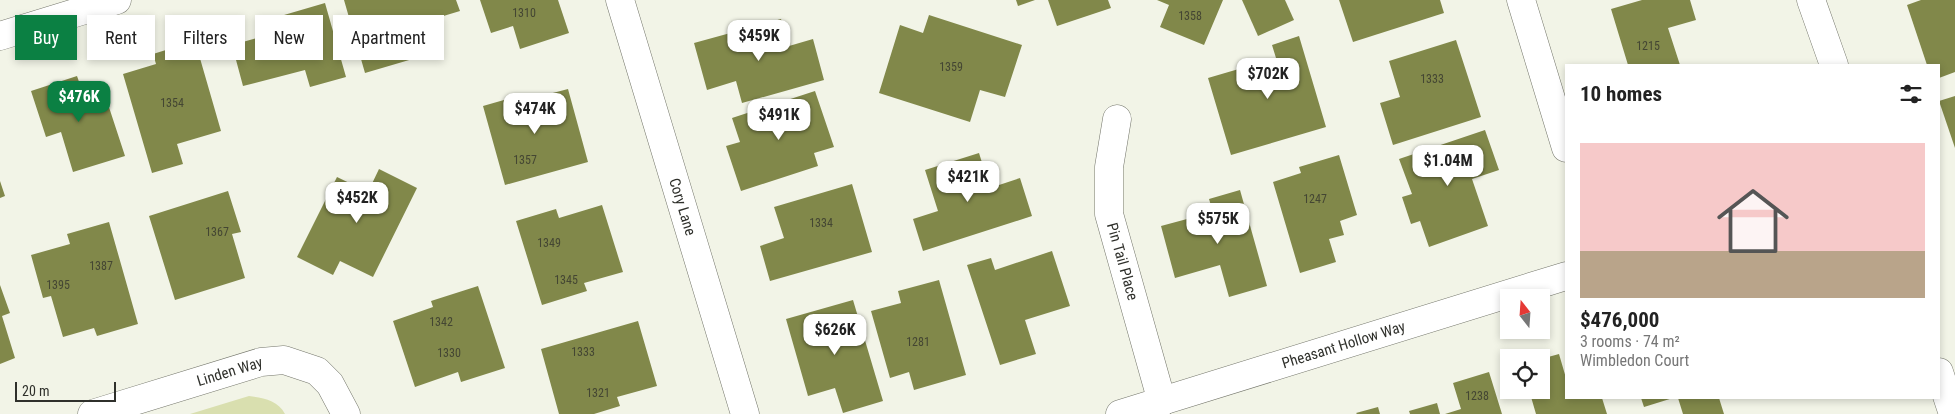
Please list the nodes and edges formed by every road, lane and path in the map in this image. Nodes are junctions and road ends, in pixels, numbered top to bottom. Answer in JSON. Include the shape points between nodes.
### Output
{"nodes":[{"id":1,"x":117,"y":0,"type":"edge"},
{"id":2,"x":620,"y":0,"type":"edge"},
{"id":3,"x":1521,"y":0,"type":"edge"},
{"id":4,"x":1811,"y":0,"type":"edge"},
{"id":5,"x":0,"y":36,"type":"edge"},
{"id":6,"x":1834,"y":64,"type":"edge"},
{"id":7,"x":1117,"y":118,"type":"dead end"},
{"id":8,"x":1565,"y":145,"type":"edge"},
{"id":9,"x":1565,"y":276,"type":"edge"},
{"id":10,"x":1940,"y":375,"type":"edge"},
{"id":11,"x":1162,"y":402,"type":"junction"},
{"id":12,"x":92,"y":414,"type":"edge"},
{"id":13,"x":346,"y":414,"type":"edge"},
{"id":14,"x":745,"y":414,"type":"edge"},
{"id":15,"x":1120,"y":414,"type":"edge"},
{"id":16,"x":1953,"y":414,"type":"edge"}],
"edges":[{"from":1,"to":5,"type":"street"},
{"from":2,"to":14,"type":"street","name":"Cory Lane"},
{"from":3,"to":8,"type":"street"},
{"from":4,"to":6,"type":"street"},
{"from":7,"to":11,"type":"street","name":"Pin Tail Place","via":[[1109,167],[1110,214]]},
{"from":9,"to":11,"type":"street","name":"Pheasant Hollow Way"},
{"from":10,"to":16,"type":"street"},
{"from":11,"to":15,"type":"street","name":"Pheasant Hollow Way"},
{"from":12,"to":13,"type":"street","name":"Linden Way","via":[[261,362],[284,360],[317,371],[330,384]]}]}
